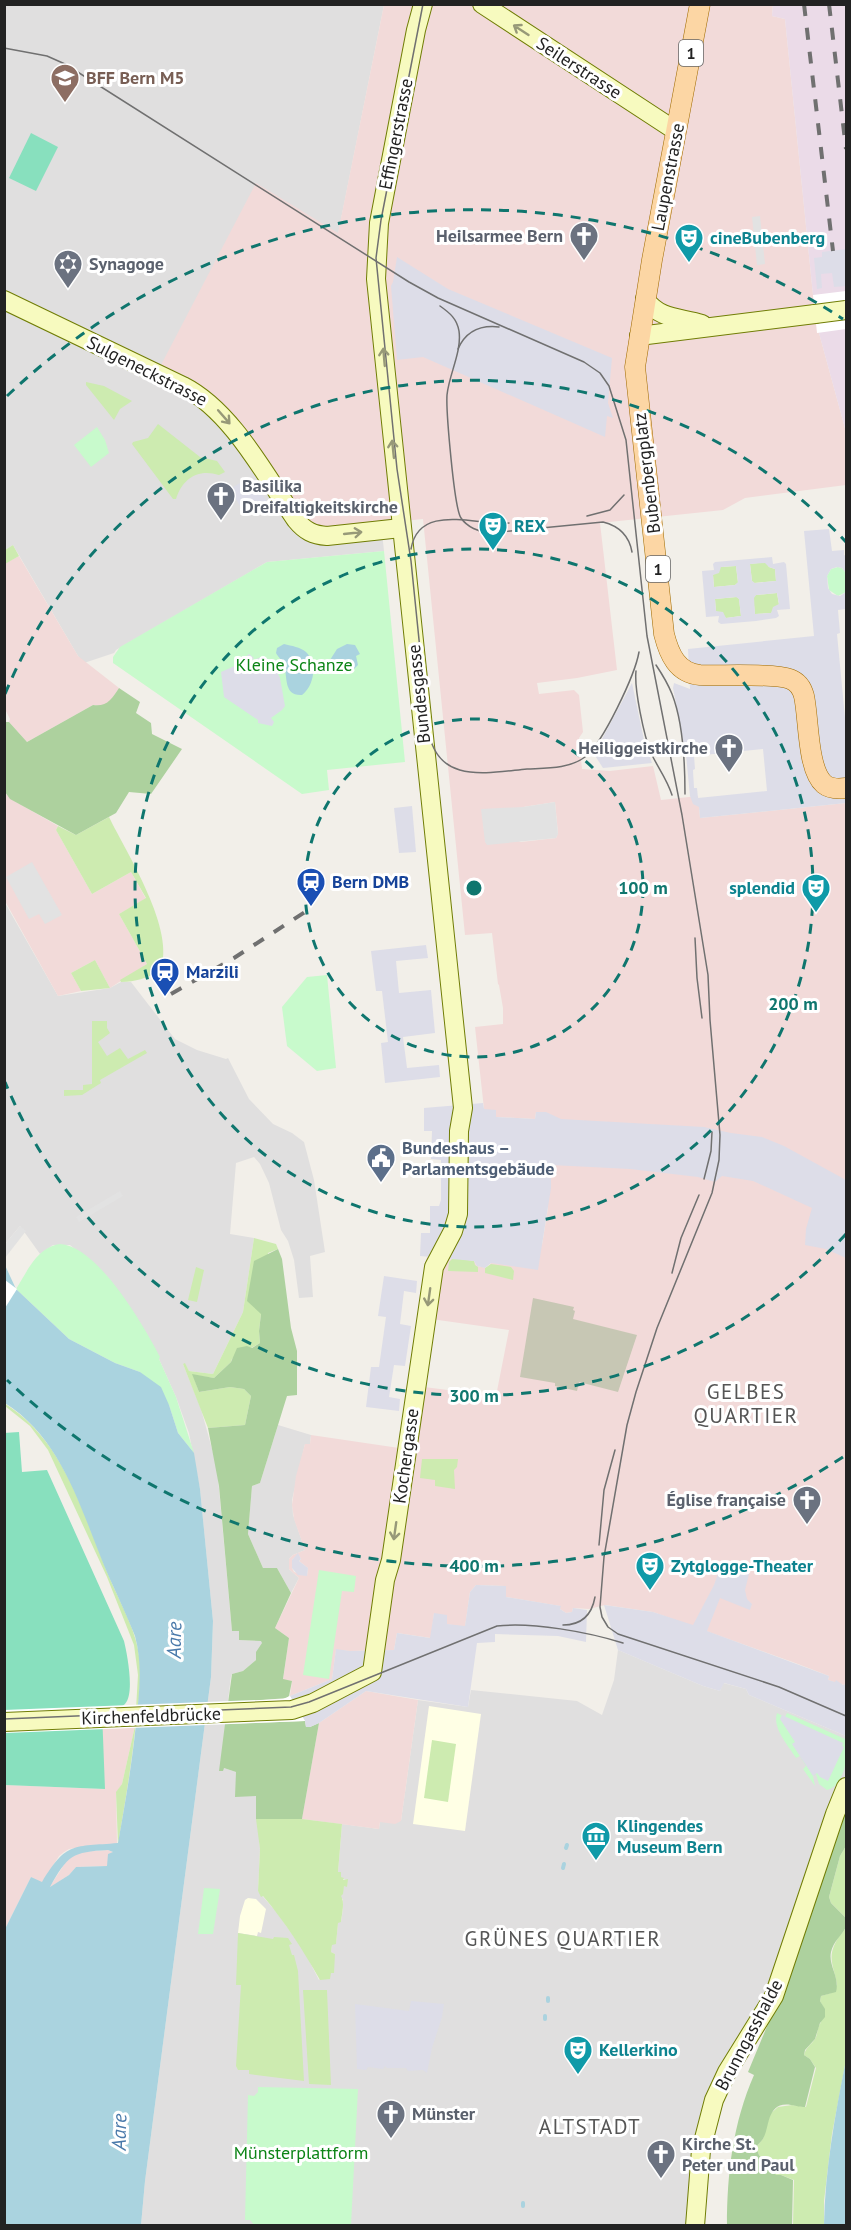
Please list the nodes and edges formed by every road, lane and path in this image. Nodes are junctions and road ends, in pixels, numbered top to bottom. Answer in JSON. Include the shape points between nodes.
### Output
{"nodes":[{"id":1,"x":423,"y":4,"type":"edge"},
{"id":2,"x":482,"y":4,"type":"edge"},
{"id":3,"x":700,"y":4,"type":"edge"},
{"id":4,"x":676,"y":131,"type":"junction"},
{"id":5,"x":376,"y":265,"type":"joint"},
{"id":6,"x":645,"y":299,"type":"junction"},
{"id":7,"x":4,"y":300,"type":"edge"},
{"id":8,"x":846,"y":310,"type":"edge"},
{"id":9,"x":716,"y":328,"type":"junction"},
{"id":10,"x":638,"y":343,"type":"junction"},
{"id":11,"x":401,"y":528,"type":"junction"},
{"id":12,"x":846,"y":788,"type":"edge"},
{"id":13,"x":447,"y":1242,"type":"joint"},
{"id":14,"x":372,"y":1672,"type":"joint"},
{"id":15,"x":4,"y":1722,"type":"edge"},
{"id":16,"x":846,"y":1787,"type":"edge"},
{"id":17,"x":695,"y":2226,"type":"edge"}],
"edges":[{"from":1,"to":5,"type":"street","name":"Effingerstrasse","via":[[381,212]]},
{"from":4,"to":2,"type":"street","name":"Seilerstrasse","one_way":true},
{"from":3,"to":4,"type":"main road","name":"Laupenstrasse","number":"1"},
{"from":4,"to":6,"type":"main road","name":"Laupenstrasse","number":"1"},
{"from":11,"to":5,"type":"street","name":"Bundesgasse","one_way":true},
{"from":6,"to":9,"type":"street","via":[[662,315]]},
{"from":6,"to":10,"type":"main road","name":"Laupenstrasse","number":"1"},
{"from":7,"to":11,"type":"street","name":"Sulgeneckstrasse","one_way":true,"via":[[207,400],[227,420],[306,531],[325,536]]},
{"from":8,"to":9,"type":"street","bridge":true},
{"from":9,"to":10,"type":"street","via":[[704,337]]},
{"from":10,"to":12,"type":"main road","name":"Bubenbergplatz","number":"1","via":[[637,388],[664,634],[670,652],[677,664],[696,675],[782,677],[796,682],[804,696],[817,774],[829,786]]},
{"from":11,"to":13,"type":"street","name":"Bundesgasse","via":[[463,1105],[458,1214]]},
{"from":13,"to":14,"type":"street","name":"Kochergasse","one_way":true,"via":[[434,1267]]},
{"from":14,"to":15,"type":"street","name":"Kirchenfeldbrücke","via":[[313,1703],[279,1711]]},
{"from":16,"to":17,"type":"street","name":"Brunngasshalde","via":[[774,1996],[714,2100],[701,2150]]}]}
